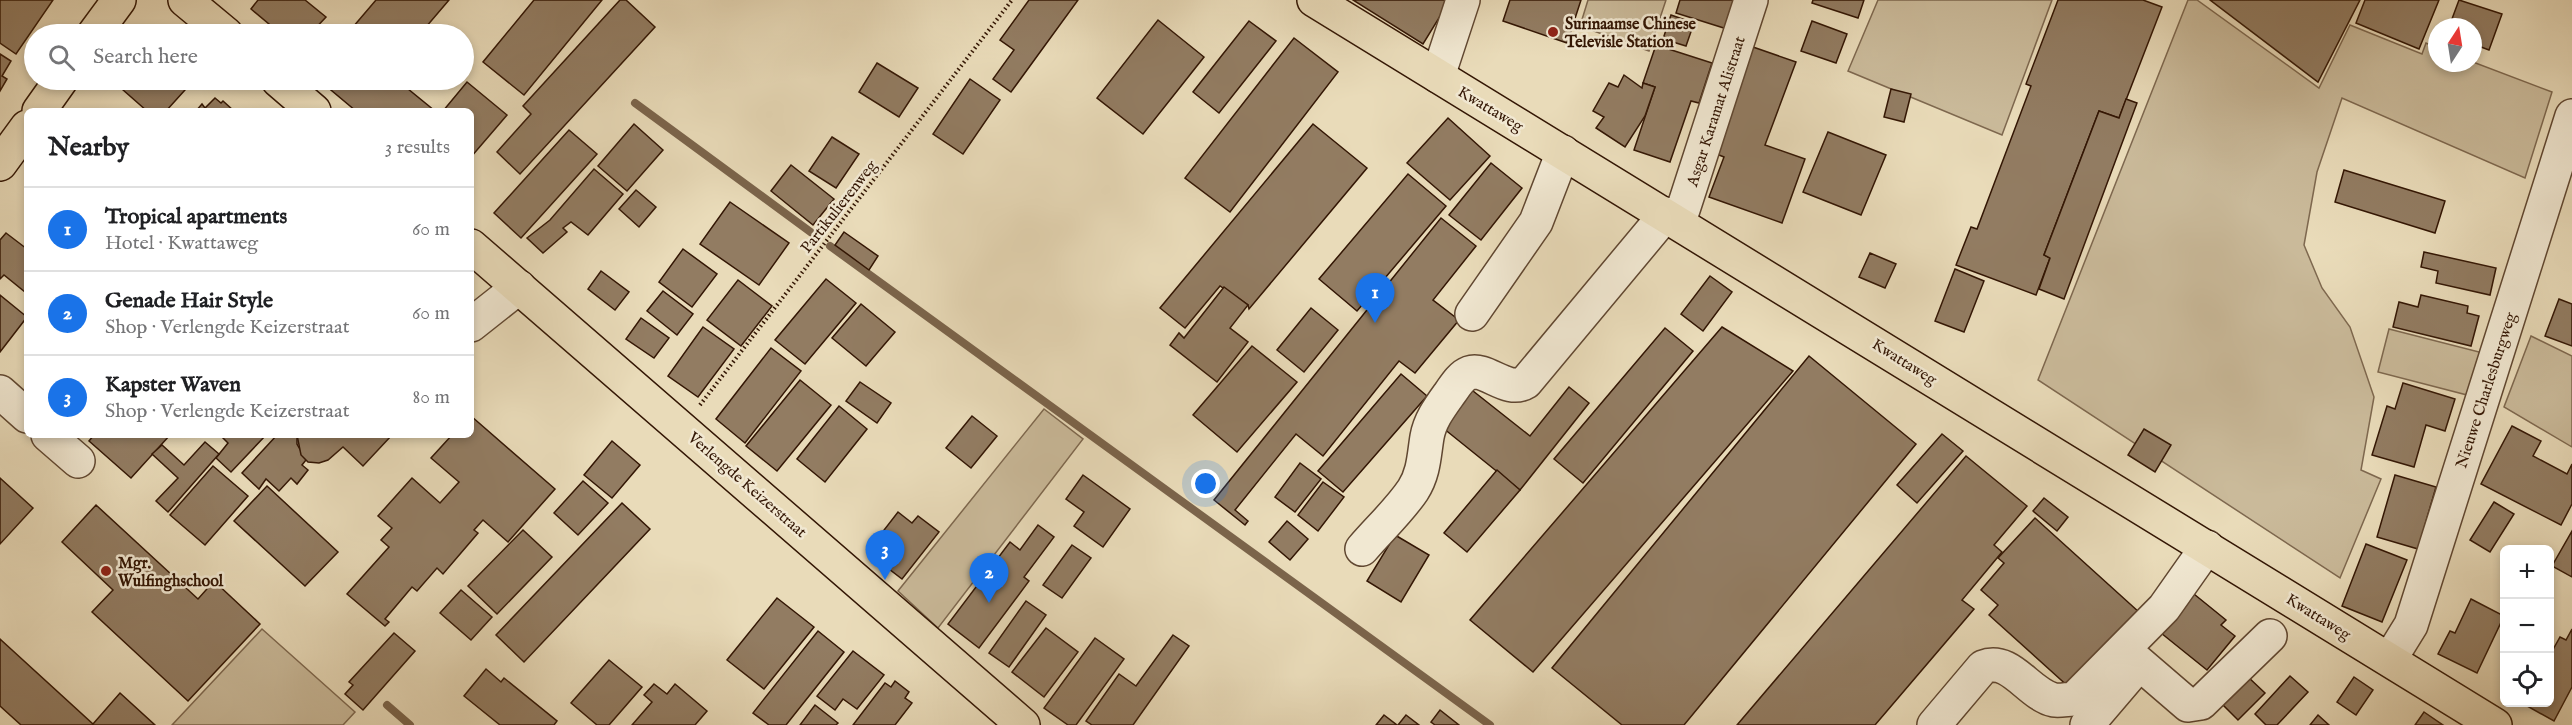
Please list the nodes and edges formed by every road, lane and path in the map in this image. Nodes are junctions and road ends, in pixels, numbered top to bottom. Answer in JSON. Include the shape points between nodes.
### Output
{"nodes":[{"id":1,"x":119,"y":0,"type":"edge"},
{"id":2,"x":185,"y":0,"type":"edge"},
{"id":3,"x":1012,"y":0,"type":"edge"},
{"id":4,"x":1314,"y":0,"type":"edge"},
{"id":5,"x":1463,"y":0,"type":"edge"},
{"id":6,"x":1751,"y":0,"type":"edge"},
{"id":7,"x":101,"y":24,"type":"edge"},
{"id":8,"x":213,"y":24,"type":"edge"},
{"id":9,"x":1438,"y":76,"type":"junction"},
{"id":10,"x":54,"y":90,"type":"edge"},
{"id":11,"x":290,"y":90,"type":"edge"},
{"id":12,"x":41,"y":108,"type":"edge"},
{"id":13,"x":311,"y":108,"type":"edge"},
{"id":14,"x":2572,"y":116,"type":"edge"},
{"id":15,"x":24,"y":131,"type":"edge"},
{"id":16,"x":1563,"y":152,"type":"junction"},
{"id":17,"x":0,"y":164,"type":"edge"},
{"id":18,"x":1672,"y":218,"type":"junction"},
{"id":19,"x":474,"y":249,"type":"edge"},
{"id":20,"x":519,"y":287,"type":"junction"},
{"id":21,"x":1472,"y":314,"type":"dead end"},
{"id":22,"x":474,"y":323,"type":"edge"},
{"id":23,"x":0,"y":392,"type":"edge"},
{"id":24,"x":24,"y":413,"type":"edge"},
{"id":25,"x":684,"y":428,"type":"junction"},
{"id":26,"x":51,"y":438,"type":"edge"},
{"id":27,"x":78,"y":461,"type":"dead end"},
{"id":28,"x":2207,"y":547,"type":"junction"},
{"id":29,"x":1362,"y":549,"type":"dead end"},
{"id":30,"x":2270,"y":636,"type":"dead end"},
{"id":31,"x":2131,"y":657,"type":"junction"},
{"id":32,"x":2390,"y":659,"type":"junction"},
{"id":33,"x":1023,"y":725,"type":"edge"},
{"id":34,"x":1935,"y":725,"type":"edge"},
{"id":35,"x":2086,"y":725,"type":"edge"},
{"id":36,"x":2495,"y":725,"type":"edge"}],
"edges":[{"from":1,"to":7,"type":"main road"},
{"from":2,"to":8,"type":"main road"},
{"from":3,"to":25,"type":"path","name":"Partikulierenweg"},
{"from":4,"to":9,"type":"main road","name":"Kwattaweg"},
{"from":5,"to":9,"type":"street"},
{"from":6,"to":18,"type":"street","name":"Asgar Karamat Alistraat"},
{"from":9,"to":16,"type":"main road","name":"Kwattaweg"},
{"from":10,"to":12,"type":"main road"},
{"from":11,"to":13,"type":"main road"},
{"from":14,"to":32,"type":"street","name":"Nieuwe Charlesburgweg","via":[[2411,625]]},
{"from":15,"to":17,"type":"main road"},
{"from":16,"to":18,"type":"main road","name":"Kwattaweg"},
{"from":16,"to":21,"type":"street","via":[[1536,222]]},
{"from":18,"to":28,"type":"main road","name":"Kwattaweg"},
{"from":18,"to":29,"type":"street","via":[[1526,382],[1510,384],[1479,373],[1469,373],[1459,380],[1432,420],[1426,459],[1414,489]]},
{"from":19,"to":20,"type":"main road","name":"Verlengde Keizerstraat"},
{"from":20,"to":22,"type":"street"},
{"from":20,"to":25,"type":"main road","name":"Verlengde Keizerstraat"},
{"from":23,"to":24,"type":"street"},
{"from":25,"to":33,"type":"main road","name":"Verlengde Keizerstraat"},
{"from":26,"to":27,"type":"street"},
{"from":28,"to":31,"type":"street"},
{"from":28,"to":32,"type":"main road","name":"Kwattaweg"},
{"from":30,"to":31,"type":"street","via":[[2198,706],[2188,705]]},
{"from":31,"to":34,"type":"street","via":[[2074,699],[2055,700],[2032,689],[2003,666],[1983,667]]},
{"from":31,"to":35,"type":"street"},
{"from":32,"to":36,"type":"main road","name":"Kwattaweg"}]}
